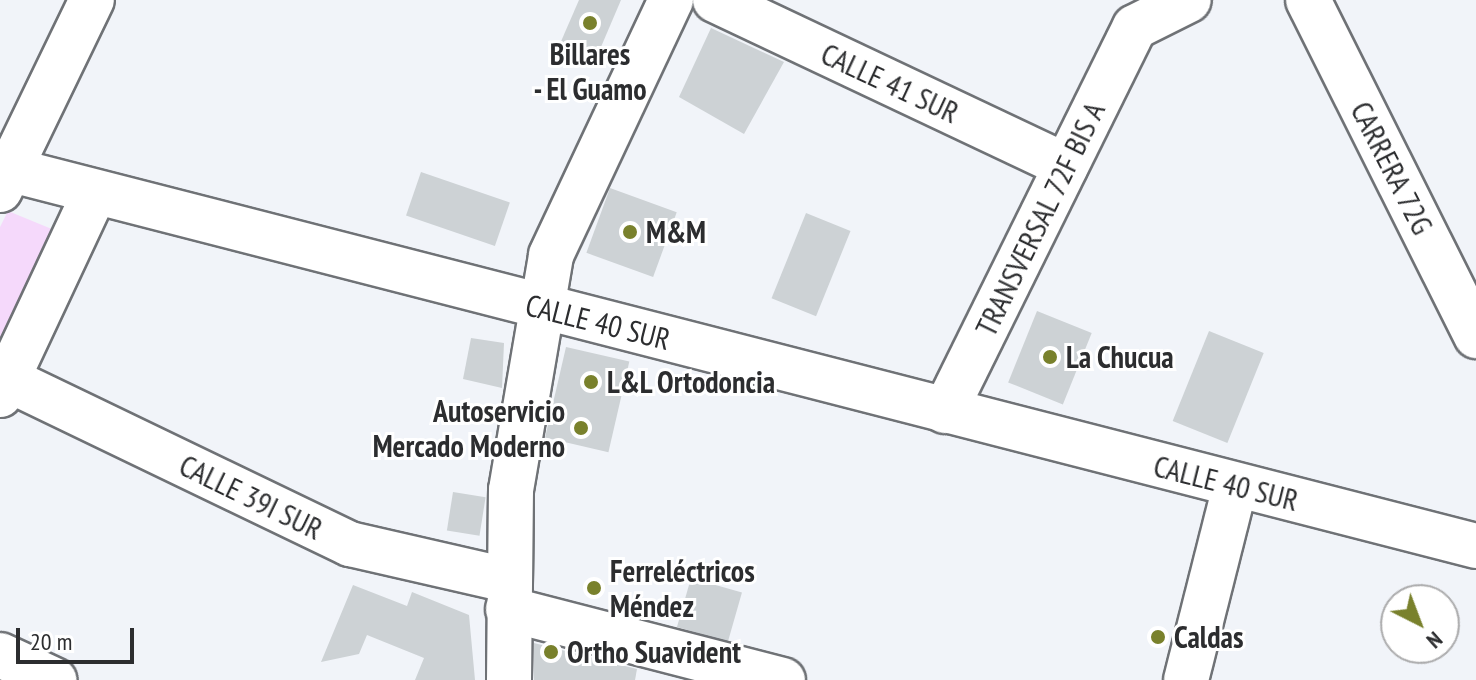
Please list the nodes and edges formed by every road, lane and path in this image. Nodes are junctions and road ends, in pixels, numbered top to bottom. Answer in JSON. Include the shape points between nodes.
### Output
{"nodes":[{"id":1,"x":92,"y":0,"type":"edge"},
{"id":2,"x":671,"y":0,"type":"edge"},
{"id":3,"x":715,"y":0,"type":"edge"},
{"id":4,"x":1189,"y":0,"type":"edge"},
{"id":5,"x":1308,"y":0,"type":"edge"},
{"id":6,"x":1066,"y":166,"type":"junction"},
{"id":7,"x":3,"y":176,"type":"edge"},
{"id":8,"x":95,"y":192,"type":"junction"},
{"id":9,"x":540,"y":307,"type":"junction"},
{"id":10,"x":1476,"y":336,"type":"edge"},
{"id":11,"x":4,"y":387,"type":"edge"},
{"id":12,"x":945,"y":411,"type":"junction"},
{"id":13,"x":1235,"y":486,"type":"junction"},
{"id":14,"x":1476,"y":546,"type":"edge"},
{"id":15,"x":507,"y":595,"type":"junction"},
{"id":16,"x":0,"y":655,"type":"edge"},
{"id":17,"x":54,"y":680,"type":"edge"},
{"id":18,"x":509,"y":680,"type":"edge"},
{"id":19,"x":783,"y":680,"type":"edge"},
{"id":20,"x":1186,"y":680,"type":"edge"}],
"edges":[{"from":1,"to":7,"type":"street"},
{"from":2,"to":9,"type":"street","via":[[551,255]]},
{"from":3,"to":6,"type":"street","name":"CALLE 41 SUR"},
{"from":4,"to":6,"type":"street","name":"TRANSVERSAL 72F BIS A","via":[[1135,27]]},
{"from":5,"to":10,"type":"street","name":"CARRERA 72G"},
{"from":6,"to":12,"type":"street","name":"TRANSVERSAL 72F BIS A"},
{"from":7,"to":8,"type":"street","name":"CALLE 40 SUR"},
{"from":8,"to":9,"type":"street","name":"CALLE 40 SUR"},
{"from":8,"to":11,"type":"street"},
{"from":9,"to":12,"type":"street","name":"CALLE 40 SUR"},
{"from":9,"to":15,"type":"street","via":[[511,490]]},
{"from":11,"to":15,"type":"street","name":"CALLE 39I SUR","via":[[350,544]]},
{"from":12,"to":13,"type":"street","name":"CALLE 40 SUR"},
{"from":13,"to":14,"type":"street","name":"CALLE 40 SUR"},
{"from":13,"to":20,"type":"street"},
{"from":15,"to":18,"type":"street"},
{"from":15,"to":19,"type":"street","name":"CALLE 39I SUR"},
{"from":16,"to":17,"type":"street"}]}
